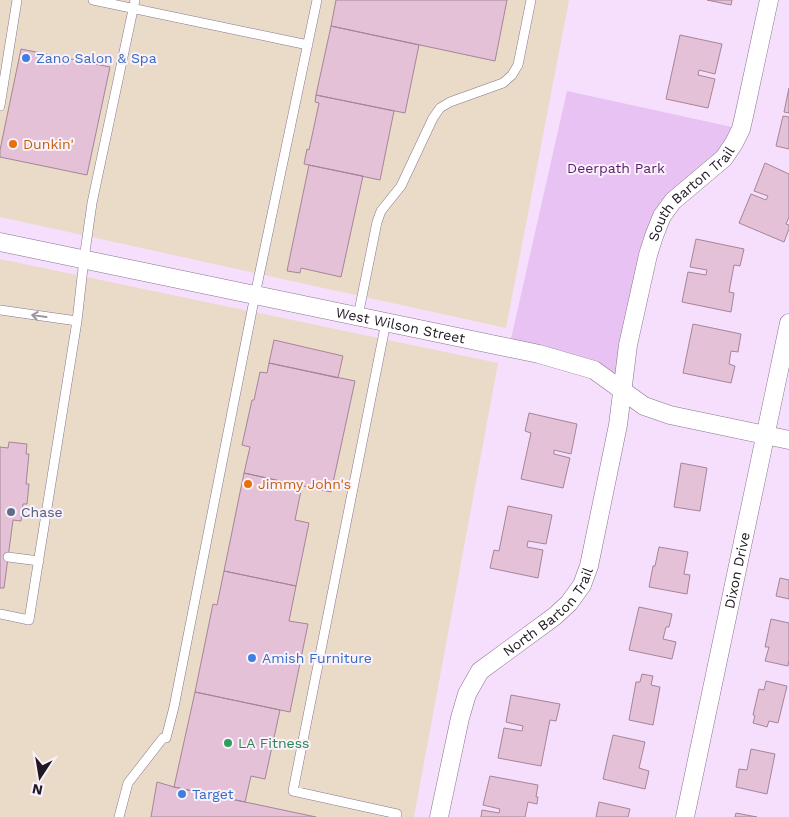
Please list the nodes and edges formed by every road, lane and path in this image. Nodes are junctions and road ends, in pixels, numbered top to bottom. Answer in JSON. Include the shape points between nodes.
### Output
{"nodes":[{"id":1,"x":17,"y":0,"type":"edge"},
{"id":2,"x":93,"y":0,"type":"edge"},
{"id":3,"x":317,"y":0,"type":"edge"},
{"id":4,"x":531,"y":0,"type":"edge"},
{"id":5,"x":769,"y":0,"type":"edge"},
{"id":6,"x":134,"y":4,"type":"edge"},
{"id":7,"x":308,"y":45,"type":"junction"},
{"id":8,"x":0,"y":106,"type":"edge"},
{"id":9,"x":0,"y":242,"type":"edge"},
{"id":10,"x":84,"y":259,"type":"junction"},
{"id":11,"x":255,"y":295,"type":"junction"},
{"id":12,"x":0,"y":310,"type":"edge"},
{"id":13,"x":358,"y":316,"type":"junction"},
{"id":14,"x":77,"y":321,"type":"junction"},
{"id":15,"x":386,"y":322,"type":"junction"},
{"id":16,"x":789,"y":323,"type":"edge"},
{"id":17,"x":622,"y":390,"type":"junction"},
{"id":18,"x":765,"y":435,"type":"junction"},
{"id":19,"x":789,"y":440,"type":"edge"},
{"id":20,"x":8,"y":557,"type":"dead end"},
{"id":21,"x":39,"y":561,"type":"junction"},
{"id":22,"x":0,"y":614,"type":"edge"},
{"id":23,"x":119,"y":817,"type":"edge"},
{"id":24,"x":396,"y":817,"type":"edge"},
{"id":25,"x":439,"y":817,"type":"edge"},
{"id":26,"x":685,"y":817,"type":"edge"}],
"edges":[{"from":1,"to":8,"type":"lane"},
{"from":2,"to":6,"type":"lane"},
{"from":3,"to":7,"type":"lane"},
{"from":4,"to":13,"type":"lane","via":[[518,65],[512,75],[503,83],[440,108],[401,186],[381,211]]},
{"from":5,"to":17,"type":"street","name":"South Barton Trail","via":[[741,129],[724,158],[673,202],[662,216],[654,236],[628,345]]},
{"from":6,"to":7,"type":"lane"},
{"from":6,"to":10,"type":"lane","via":[[92,203]]},
{"from":7,"to":11,"type":"lane"},
{"from":9,"to":10,"type":"street","name":"West Wilson Street"},
{"from":10,"to":11,"type":"street","name":"West Wilson Street"},
{"from":10,"to":14,"type":"lane"},
{"from":11,"to":13,"type":"street","name":"West Wilson Street"},
{"from":11,"to":23,"type":"lane","via":[[166,738],[128,783]]},
{"from":14,"to":12,"type":"lane","one_way":true},
{"from":13,"to":15,"type":"street","name":"West Wilson Street"},
{"from":14,"to":21,"type":"lane"},
{"from":15,"to":17,"type":"street","name":"West Wilson Street","via":[[567,361],[594,370]]},
{"from":15,"to":24,"type":"lane","via":[[293,791],[396,814]]},
{"from":16,"to":18,"type":"street","name":"Dixon Drive"},
{"from":17,"to":18,"type":"street","name":"West Wilson Street","via":[[644,406],[670,415]]},
{"from":17,"to":25,"type":"street","name":"North Barton Trail","via":[[618,425],[589,566],[582,585],[555,616],[480,671],[467,694],[460,718]]},
{"from":18,"to":19,"type":"street","name":"West Wilson Street"},
{"from":18,"to":26,"type":"street","name":"Dixon Drive"},
{"from":20,"to":21,"type":"lane"},
{"from":21,"to":22,"type":"lane","via":[[29,620]]}]}
